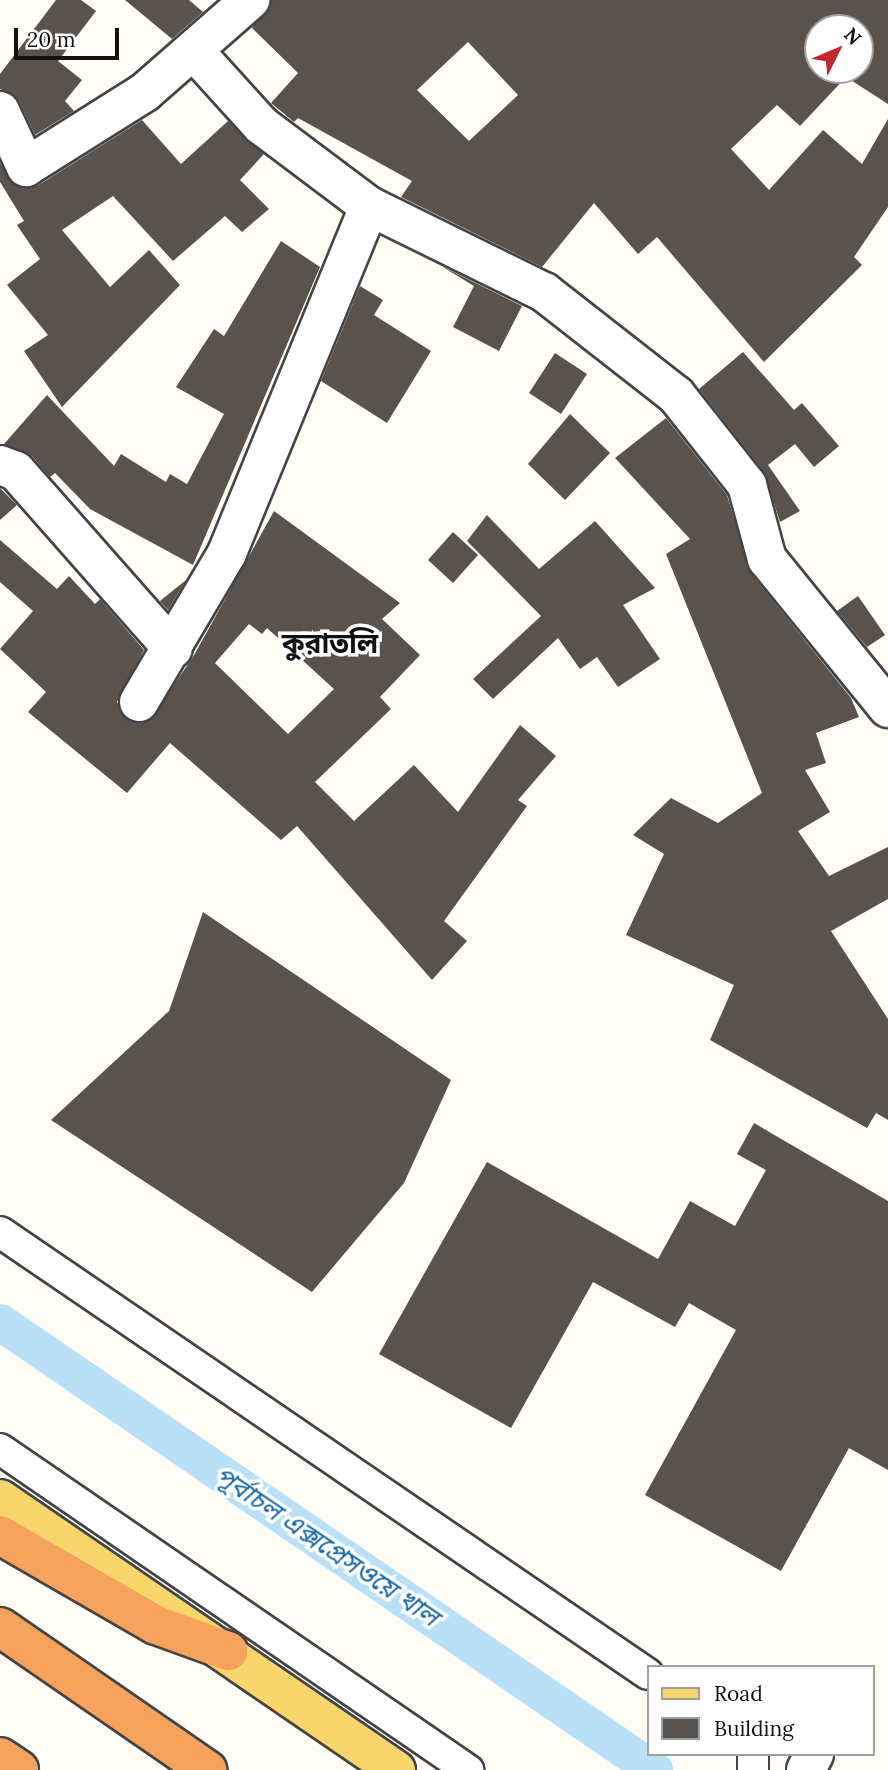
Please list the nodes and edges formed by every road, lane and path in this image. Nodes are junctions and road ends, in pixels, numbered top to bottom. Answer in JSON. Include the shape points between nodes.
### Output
{"nodes":[{"id":1,"x":250,"y":0,"type":"edge"},
{"id":2,"x":195,"y":52,"type":"junction"},
{"id":3,"x":0,"y":111,"type":"edge"},
{"id":4,"x":369,"y":206,"type":"junction"},
{"id":5,"x":0,"y":465,"type":"edge"},
{"id":6,"x":173,"y":649,"type":"junction"},
{"id":7,"x":139,"y":702,"type":"dead end"},
{"id":8,"x":888,"y":708,"type":"edge"},
{"id":9,"x":0,"y":1232,"type":"edge"},
{"id":10,"x":0,"y":1448,"type":"edge"},
{"id":11,"x":0,"y":1499,"type":"edge"},
{"id":12,"x":0,"y":1535,"type":"edge"},
{"id":13,"x":0,"y":1627,"type":"edge"},
{"id":14,"x":228,"y":1651,"type":"junction"},
{"id":15,"x":646,"y":1673,"type":"edge"},
{"id":16,"x":0,"y":1757,"type":"edge"},
{"id":17,"x":19,"y":1770,"type":"edge"},
{"id":18,"x":207,"y":1770,"type":"edge"},
{"id":19,"x":396,"y":1770,"type":"edge"},
{"id":20,"x":468,"y":1770,"type":"edge"}],
"edges":[{"from":1,"to":2,"type":"street"},
{"from":2,"to":3,"type":"street","via":[[26,167]]},
{"from":2,"to":4,"type":"street","via":[[261,125]]},
{"from":4,"to":6,"type":"street","via":[[227,553]]},
{"from":4,"to":8,"type":"street","via":[[544,292],[676,396],[747,485],[767,559]]},
{"from":5,"to":6,"type":"street","via":[[16,471]]},
{"from":6,"to":7,"type":"street"},
{"from":9,"to":15,"type":"street"},
{"from":10,"to":20,"type":"street"},
{"from":11,"to":14,"type":"main road"},
{"from":12,"to":14,"type":"highway","via":[[144,1618]]},
{"from":13,"to":18,"type":"highway"},
{"from":14,"to":19,"type":"main road"},
{"from":16,"to":17,"type":"highway"}]}
